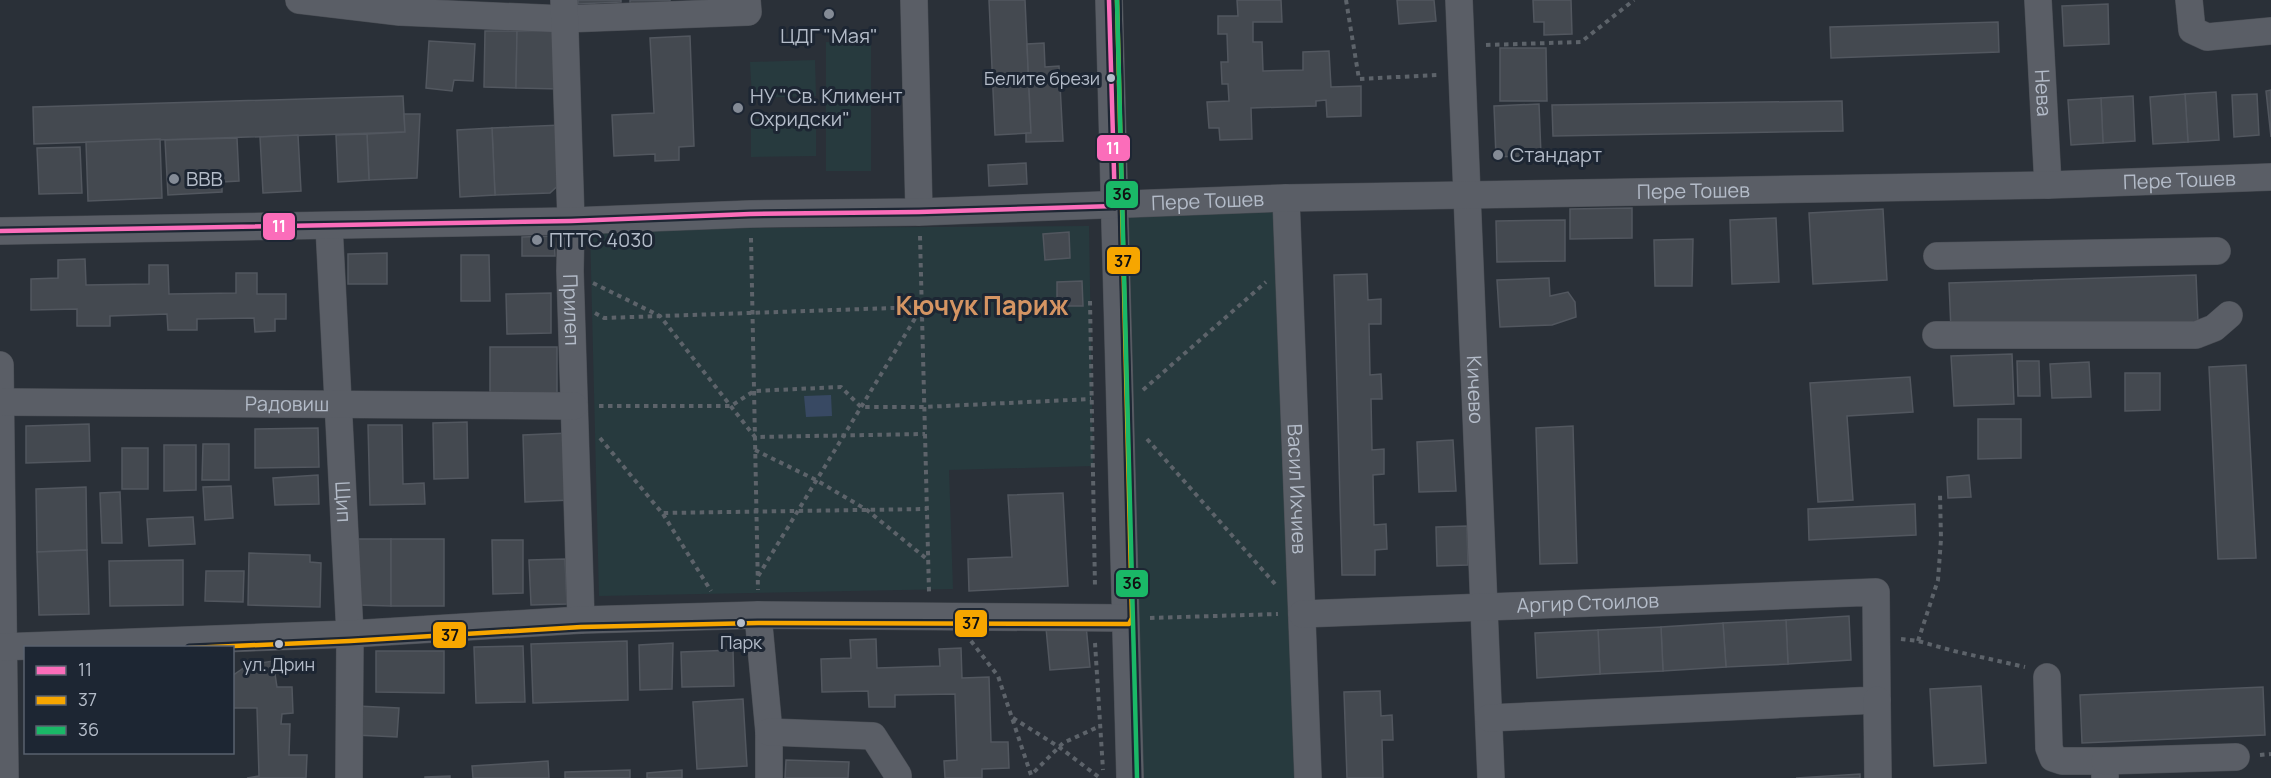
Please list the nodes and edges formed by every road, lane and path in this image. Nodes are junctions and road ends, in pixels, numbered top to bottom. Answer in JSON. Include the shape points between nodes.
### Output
{"nodes":[{"id":1,"x":299,"y":0,"type":"edge"},
{"id":2,"x":914,"y":0,"type":"edge"},
{"id":3,"x":1109,"y":0,"type":"edge"},
{"id":4,"x":1346,"y":0,"type":"edge"},
{"id":5,"x":1459,"y":0,"type":"edge"},
{"id":6,"x":1634,"y":0,"type":"edge"},
{"id":7,"x":2038,"y":0,"type":"edge"},
{"id":8,"x":2189,"y":0,"type":"edge"},
{"id":9,"x":400,"y":6,"type":"edge"},
{"id":10,"x":747,"y":6,"type":"edge"},
{"id":11,"x":564,"y":9,"type":"edge"},
{"id":12,"x":2271,"y":31,"type":"edge"},
{"id":13,"x":1461,"y":46,"type":"junction"},
{"id":14,"x":1462,"y":74,"type":"junction"},
{"id":15,"x":2271,"y":177,"type":"edge"},
{"id":16,"x":2048,"y":185,"type":"junction"},
{"id":17,"x":1468,"y":195,"type":"junction"},
{"id":18,"x":1286,"y":198,"type":"junction"},
{"id":19,"x":1114,"y":206,"type":"junction"},
{"id":20,"x":919,"y":212,"type":"junction"},
{"id":21,"x":750,"y":214,"type":"junction"},
{"id":22,"x":571,"y":221,"type":"junction"},
{"id":23,"x":330,"y":226,"type":"junction"},
{"id":24,"x":0,"y":231,"type":"edge"},
{"id":25,"x":2217,"y":251,"type":"dead end"},
{"id":26,"x":1937,"y":256,"type":"dead end"},
{"id":27,"x":1289,"y":263,"type":"junction"},
{"id":28,"x":570,"y":271,"type":"junction"},
{"id":29,"x":1090,"y":295,"type":"dead end"},
{"id":30,"x":571,"y":300,"type":"junction"},
{"id":31,"x":921,"y":307,"type":"junction"},
{"id":32,"x":752,"y":313,"type":"junction"},
{"id":33,"x":2229,"y":315,"type":"dead end"},
{"id":34,"x":660,"y":316,"type":"junction"},
{"id":35,"x":1936,"y":336,"type":"dead end"},
{"id":36,"x":0,"y":365,"type":"edge"},
{"id":37,"x":754,"y":391,"type":"junction"},
{"id":38,"x":1091,"y":399,"type":"junction"},
{"id":39,"x":1,"y":402,"type":"edge"},
{"id":40,"x":340,"y":405,"type":"junction"},
{"id":41,"x":574,"y":406,"type":"junction"},
{"id":42,"x":731,"y":406,"type":"junction"},
{"id":43,"x":861,"y":407,"type":"junction"},
{"id":44,"x":924,"y":407,"type":"junction"},
{"id":45,"x":1120,"y":410,"type":"junction"},
{"id":46,"x":925,"y":434,"type":"junction"},
{"id":47,"x":842,"y":435,"type":"junction"},
{"id":48,"x":755,"y":437,"type":"junction"},
{"id":49,"x":755,"y":450,"type":"junction"},
{"id":50,"x":816,"y":480,"type":"junction"},
{"id":51,"x":1940,"y":494,"type":"dead end"},
{"id":52,"x":927,"y":509,"type":"junction"},
{"id":53,"x":867,"y":510,"type":"junction"},
{"id":54,"x":798,"y":511,"type":"junction"},
{"id":55,"x":756,"y":512,"type":"junction"},
{"id":56,"x":662,"y":513,"type":"junction"},
{"id":57,"x":928,"y":560,"type":"junction"},
{"id":58,"x":758,"y":578,"type":"junction"},
{"id":59,"x":1095,"y":588,"type":"dead end"},
{"id":60,"x":1485,"y":606,"type":"junction"},
{"id":61,"x":1302,"y":614,"type":"junction"},
{"id":62,"x":758,"y":615,"type":"junction"},
{"id":63,"x":941,"y":616,"type":"junction"},
{"id":64,"x":727,"y":617,"type":"junction"},
{"id":65,"x":1125,"y":618,"type":"junction"},
{"id":66,"x":581,"y":620,"type":"junction"},
{"id":67,"x":1094,"y":633,"type":"dead end"},
{"id":68,"x":350,"y":634,"type":"junction"},
{"id":69,"x":1876,"y":636,"type":"junction"},
{"id":70,"x":1918,"y":641,"type":"junction"},
{"id":71,"x":24,"y":646,"type":"edge"},
{"id":72,"x":29,"y":646,"type":"edge"},
{"id":73,"x":2,"y":647,"type":"edge"},
{"id":74,"x":2047,"y":677,"type":"joint"},
{"id":75,"x":1877,"y":700,"type":"junction"},
{"id":76,"x":1012,"y":718,"type":"junction"},
{"id":77,"x":1489,"y":718,"type":"junction"},
{"id":78,"x":1100,"y":726,"type":"junction"},
{"id":79,"x":769,"y":732,"type":"junction"},
{"id":80,"x":1059,"y":747,"type":"junction"},
{"id":81,"x":2236,"y":757,"type":"dead end"},
{"id":82,"x":2105,"y":769,"type":"edge"},
{"id":83,"x":1031,"y":777,"type":"edge"},
{"id":84,"x":5,"y":778,"type":"edge"},
{"id":85,"x":349,"y":778,"type":"edge"},
{"id":86,"x":768,"y":778,"type":"edge"},
{"id":87,"x":898,"y":778,"type":"edge"},
{"id":88,"x":1102,"y":778,"type":"edge"},
{"id":89,"x":1131,"y":778,"type":"edge"},
{"id":90,"x":1308,"y":778,"type":"edge"},
{"id":91,"x":1491,"y":778,"type":"edge"},
{"id":92,"x":1878,"y":778,"type":"edge"}],
"edges":[{"from":1,"to":9,"type":"street"},
{"from":2,"to":20,"type":"street"},
{"from":3,"to":19,"type":"street"},
{"from":4,"to":14,"type":"path","via":[[1359,79]]},
{"from":5,"to":13,"type":"street","name":"Кичево"},
{"from":6,"to":13,"type":"path","via":[[1581,42]]},
{"from":7,"to":16,"type":"street","name":"Нева"},
{"from":8,"to":12,"type":"street","via":[[2192,30],[2207,37]]},
{"from":9,"to":11,"type":"street"},
{"from":10,"to":11,"type":"street"},
{"from":11,"to":22,"type":"street","name":"Прилеп"},
{"from":13,"to":14,"type":"street","name":"Кичево"},
{"from":14,"to":17,"type":"street","name":"Кичево"},
{"from":15,"to":16,"type":"street","name":"Пере Тошев"},
{"from":16,"to":17,"type":"street","name":"Пере Тошев"},
{"from":17,"to":18,"type":"street","name":"Пере Тошев"},
{"from":17,"to":60,"type":"street","name":"Кичево"},
{"from":18,"to":19,"type":"street","name":"Пере Тошев"},
{"from":18,"to":27,"type":"street","name":"Васил Ихчиев"},
{"from":19,"to":20,"type":"street","name":"Пере Тошев"},
{"from":19,"to":45,"type":"street"},
{"from":20,"to":21,"type":"street","name":"Пере Тошев"},
{"from":20,"to":31,"type":"path"},
{"from":21,"to":22,"type":"street","name":"Пере Тошев"},
{"from":21,"to":32,"type":"path"},
{"from":22,"to":23,"type":"street","name":"Пере Тошев"},
{"from":22,"to":28,"type":"street","name":"Прилеп"},
{"from":23,"to":24,"type":"street","name":"Пере Тошев"},
{"from":23,"to":40,"type":"street","name":"Щип"},
{"from":25,"to":26,"type":"street"},
{"from":27,"to":45,"type":"path"},
{"from":27,"to":61,"type":"street","name":"Васил Ихчиев"},
{"from":28,"to":30,"type":"street","name":"Прилеп"},
{"from":28,"to":34,"type":"path"},
{"from":29,"to":38,"type":"path"},
{"from":30,"to":34,"type":"path","via":[[604,318]]},
{"from":30,"to":41,"type":"street","name":"Прилеп"},
{"from":31,"to":32,"type":"path"},
{"from":31,"to":43,"type":"path"},
{"from":31,"to":44,"type":"path"},
{"from":32,"to":34,"type":"path"},
{"from":32,"to":37,"type":"path"},
{"from":33,"to":35,"type":"street","via":[[2196,336]]},
{"from":34,"to":42,"type":"path"},
{"from":36,"to":39,"type":"street"},
{"from":37,"to":42,"type":"path"},
{"from":37,"to":43,"type":"path","via":[[841,387]]},
{"from":37,"to":48,"type":"path"},
{"from":38,"to":44,"type":"path"},
{"from":38,"to":59,"type":"path"},
{"from":39,"to":40,"type":"street","name":"Радовиш"},
{"from":39,"to":73,"type":"street"},
{"from":40,"to":41,"type":"street","name":"Радовиш"},
{"from":40,"to":68,"type":"street","name":"Щип"},
{"from":41,"to":42,"type":"path"},
{"from":41,"to":56,"type":"path"},
{"from":41,"to":66,"type":"street","name":"Прилеп"},
{"from":42,"to":48,"type":"path"},
{"from":43,"to":44,"type":"path"},
{"from":43,"to":47,"type":"path"},
{"from":44,"to":46,"type":"path"},
{"from":45,"to":61,"type":"path"},
{"from":45,"to":65,"type":"street"},
{"from":46,"to":47,"type":"path"},
{"from":46,"to":52,"type":"path"},
{"from":47,"to":48,"type":"path"},
{"from":47,"to":50,"type":"path"},
{"from":48,"to":49,"type":"path"},
{"from":49,"to":50,"type":"path"},
{"from":49,"to":55,"type":"path"},
{"from":50,"to":53,"type":"path"},
{"from":50,"to":54,"type":"path"},
{"from":51,"to":70,"type":"path","via":[[1938,580]]},
{"from":52,"to":53,"type":"path"},
{"from":52,"to":57,"type":"path"},
{"from":53,"to":54,"type":"path"},
{"from":53,"to":57,"type":"path"},
{"from":54,"to":55,"type":"path"},
{"from":54,"to":58,"type":"path"},
{"from":55,"to":56,"type":"path"},
{"from":55,"to":58,"type":"path"},
{"from":56,"to":64,"type":"path"},
{"from":57,"to":63,"type":"path"},
{"from":58,"to":62,"type":"path"},
{"from":60,"to":61,"type":"street","name":"Аргир Стоилов"},
{"from":60,"to":69,"type":"street","name":"Аргир Стоилов","via":[[1876,592]]},
{"from":60,"to":77,"type":"street","name":"Кичево"},
{"from":61,"to":65,"type":"path"},
{"from":61,"to":90,"type":"street","name":"Васил Ихчиев"},
{"from":62,"to":63,"type":"street"},
{"from":62,"to":64,"type":"street"},
{"from":62,"to":79,"type":"street"},
{"from":63,"to":65,"type":"street"},
{"from":63,"to":76,"type":"path","via":[[998,676]]},
{"from":64,"to":66,"type":"street"},
{"from":65,"to":89,"type":"street"},
{"from":66,"to":68,"type":"street"},
{"from":67,"to":78,"type":"path"},
{"from":68,"to":72,"type":"street"},
{"from":68,"to":85,"type":"street","name":"Щип"},
{"from":69,"to":70,"type":"path"},
{"from":69,"to":75,"type":"street"},
{"from":70,"to":74,"type":"path","via":[[2037,669]]},
{"from":71,"to":73,"type":"street"},
{"from":73,"to":84,"type":"street"},
{"from":74,"to":82,"type":"street","via":[[2049,747],[2053,758]]},
{"from":75,"to":77,"type":"street"},
{"from":75,"to":92,"type":"street"},
{"from":76,"to":80,"type":"path"},
{"from":76,"to":83,"type":"path"},
{"from":77,"to":91,"type":"street","name":"Кичево"},
{"from":78,"to":80,"type":"path"},
{"from":78,"to":88,"type":"path"},
{"from":79,"to":86,"type":"street"},
{"from":79,"to":87,"type":"street","via":[[873,736]]},
{"from":80,"to":83,"type":"path"},
{"from":80,"to":88,"type":"path"},
{"from":81,"to":82,"type":"street"}]}
